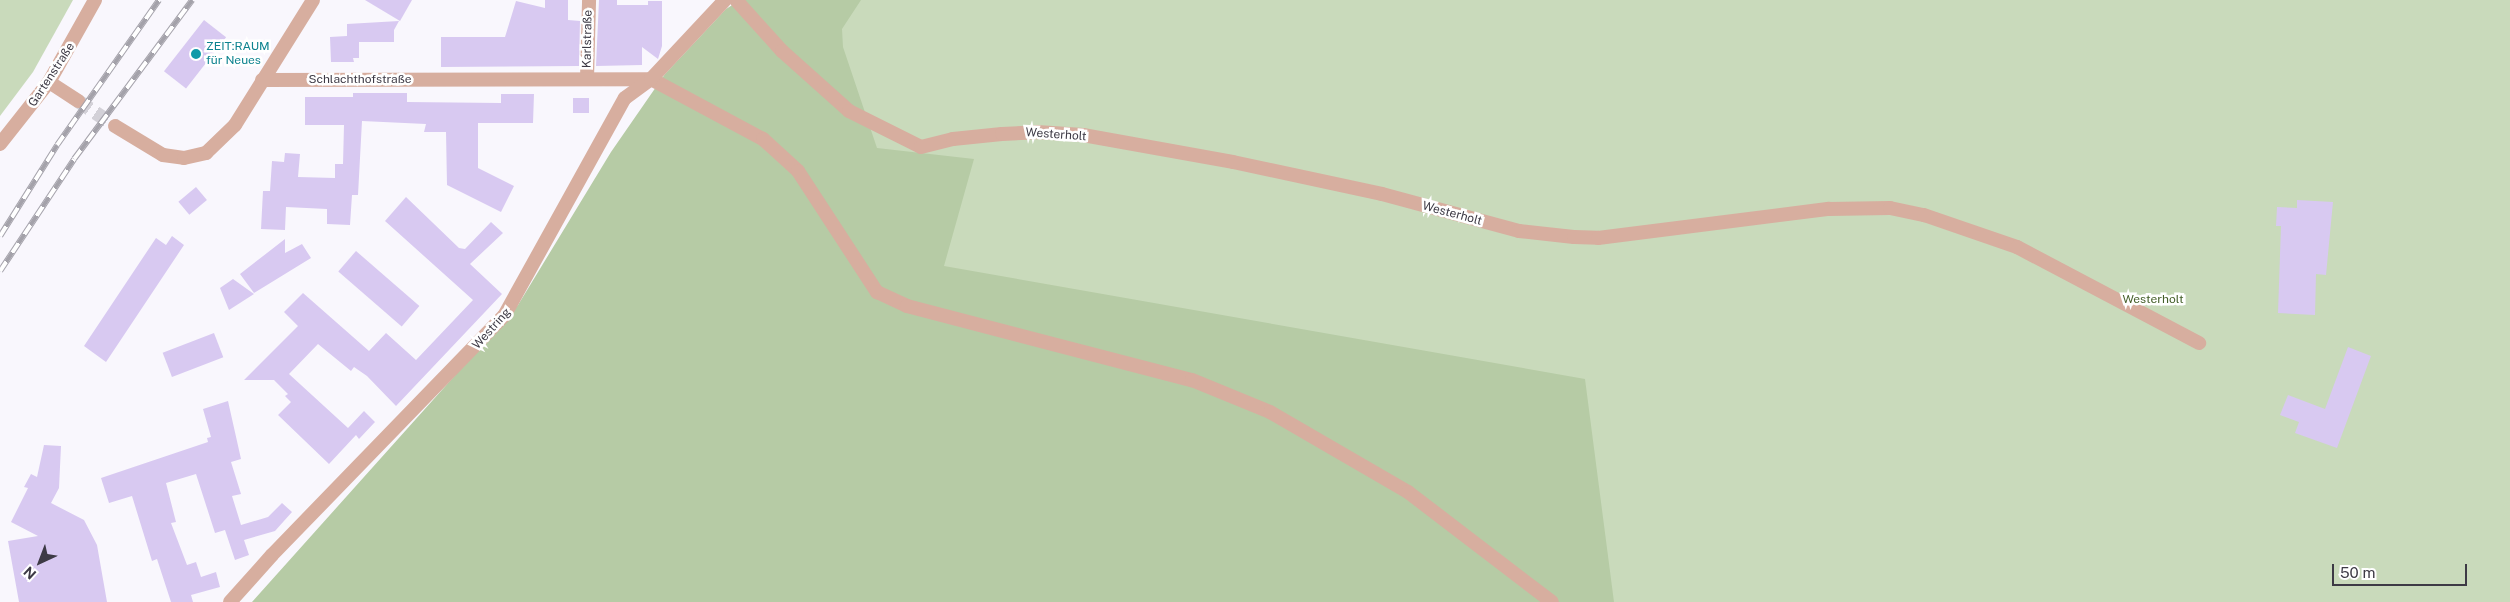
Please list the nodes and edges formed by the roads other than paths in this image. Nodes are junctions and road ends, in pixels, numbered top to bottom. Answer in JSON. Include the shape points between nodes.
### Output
{"nodes":[{"id":1,"x":94,"y":0,"type":"edge"},
{"id":2,"x":312,"y":0,"type":"edge"},
{"id":3,"x":589,"y":0,"type":"edge"},
{"id":4,"x":725,"y":0,"type":"edge"},
{"id":5,"x":736,"y":0,"type":"edge"},
{"id":6,"x":587,"y":79,"type":"junction"},
{"id":7,"x":651,"y":79,"type":"junction"},
{"id":8,"x":262,"y":80,"type":"junction"},
{"id":9,"x":49,"y":82,"type":"junction"},
{"id":10,"x":78,"y":101,"type":"tunnel mouth"},
{"id":11,"x":115,"y":126,"type":"tunnel mouth"},
{"id":12,"x":0,"y":144,"type":"edge"},
{"id":13,"x":2199,"y":343,"type":"dead end"},
{"id":14,"x":230,"y":602,"type":"edge"},
{"id":15,"x":1552,"y":602,"type":"edge"}],
"edges":[{"from":1,"to":9,"type":"street","name":"Gartenstraße"},
{"from":2,"to":8,"type":"street"},
{"from":3,"to":6,"type":"street","name":"Karlstraße"},
{"from":4,"to":7,"type":"street","name":"Westring"},
{"from":5,"to":13,"type":"street","name":"Westerholt","via":[[782,51],[837,102],[863,120],[922,147],[953,139],[1002,134],[1083,135],[1233,162],[1382,194],[1519,232],[1574,237],[1634,234],[1829,208],[1890,208],[1924,215],[2017,247]]},
{"from":6,"to":7,"type":"street","name":"Schlachthofstraße"},
{"from":6,"to":8,"type":"street","name":"Schlachthofstraße"},
{"from":7,"to":14,"type":"street","name":"Westring","via":[[624,98],[504,316]]},
{"from":7,"to":15,"type":"street","via":[[763,139],[798,171],[877,292],[907,306],[1192,380],[1270,412],[1408,492]]},
{"from":8,"to":11,"type":"street","via":[[226,136],[200,154],[184,158],[163,155]]},
{"from":9,"to":10,"type":"street"},
{"from":9,"to":12,"type":"street","name":"Gartenstraße"}]}
